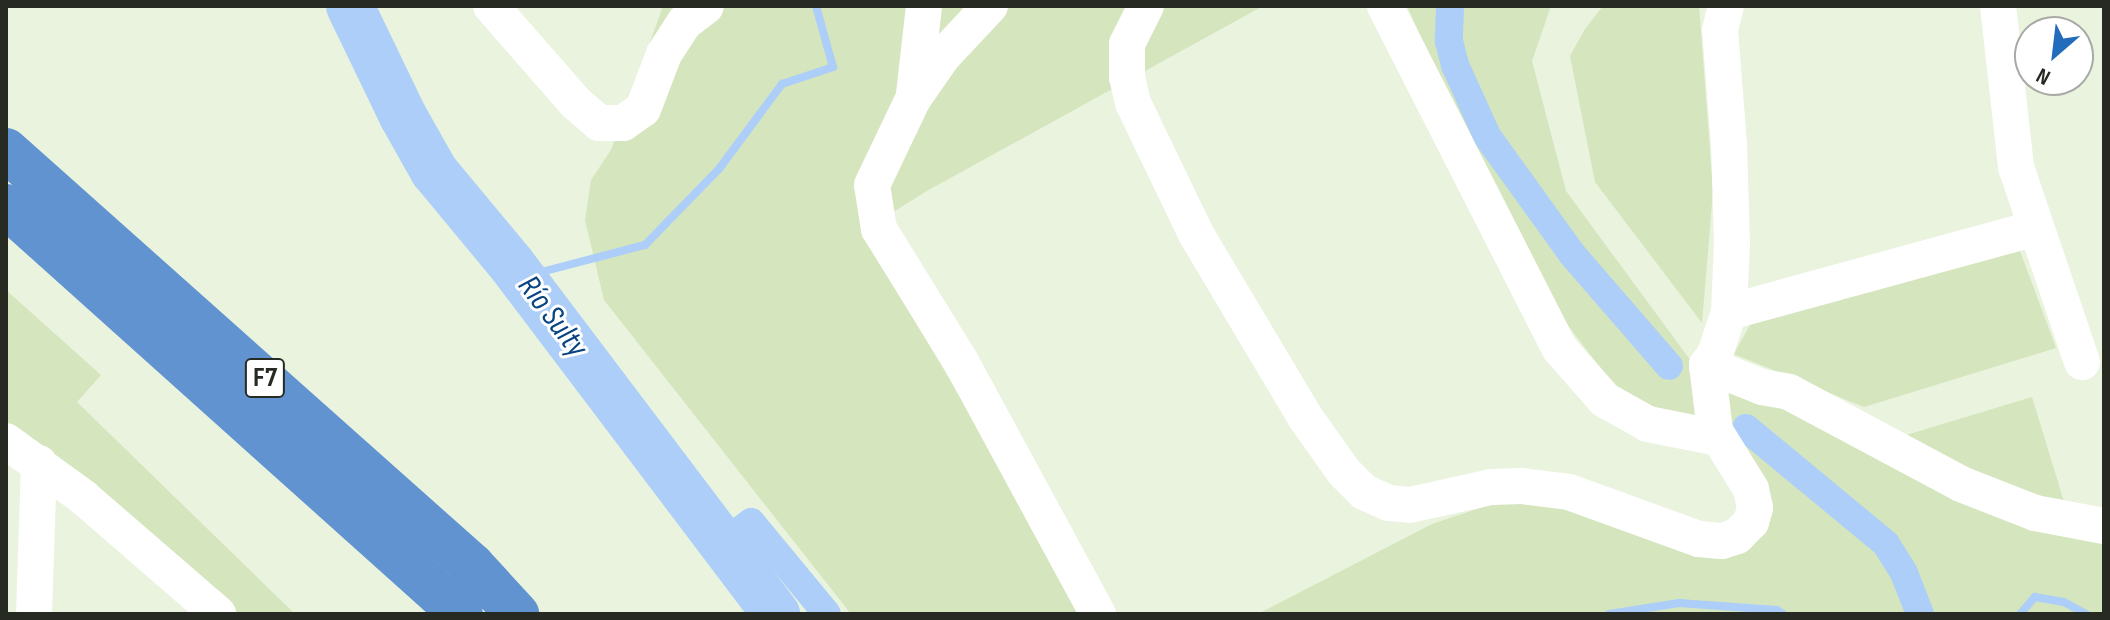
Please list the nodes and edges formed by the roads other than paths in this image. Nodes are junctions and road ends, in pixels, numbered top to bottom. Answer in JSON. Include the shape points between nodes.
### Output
{"nodes":[{"id":1,"x":491,"y":6,"type":"edge"},
{"id":2,"x":706,"y":6,"type":"edge"},
{"id":3,"x":924,"y":6,"type":"edge"},
{"id":4,"x":990,"y":6,"type":"edge"},
{"id":5,"x":1146,"y":6,"type":"edge"},
{"id":6,"x":1385,"y":6,"type":"edge"},
{"id":7,"x":1726,"y":6,"type":"edge"},
{"id":8,"x":1998,"y":6,"type":"edge"},
{"id":9,"x":913,"y":99,"type":"junction"},
{"id":10,"x":6,"y":150,"type":"edge"},
{"id":11,"x":6,"y":206,"type":"edge"},
{"id":12,"x":2036,"y":228,"type":"junction"},
{"id":13,"x":1729,"y":312,"type":"junction"},
{"id":14,"x":2082,"y":362,"type":"dead end"},
{"id":15,"x":1707,"y":365,"type":"junction"},
{"id":16,"x":1718,"y":438,"type":"junction"},
{"id":17,"x":6,"y":441,"type":"edge"},
{"id":18,"x":39,"y":463,"type":"junction"},
{"id":19,"x":2104,"y":526,"type":"edge"},
{"id":20,"x":34,"y":614,"type":"edge"},
{"id":21,"x":218,"y":614,"type":"edge"},
{"id":22,"x":461,"y":614,"type":"edge"},
{"id":23,"x":517,"y":614,"type":"edge"},
{"id":24,"x":1098,"y":614,"type":"edge"}],
"edges":[{"from":1,"to":2,"type":"street","via":[[576,103],[599,123],[623,123],[643,109],[664,54],[685,22]]},
{"from":3,"to":9,"type":"street"},
{"from":4,"to":9,"type":"street","via":[[943,56]]},
{"from":5,"to":16,"type":"street","via":[[1127,44],[1133,103],[1196,234],[1305,417],[1364,492],[1410,505],[1491,487],[1569,492],[1699,539],[1722,541],[1737,536],[1751,522],[1755,508],[1751,489]]},
{"from":6,"to":16,"type":"street","via":[[1560,349],[1605,400],[1648,424]]},
{"from":7,"to":13,"type":"street","via":[[1720,30],[1729,144]]},
{"from":8,"to":12,"type":"street","via":[[2016,167]]},
{"from":9,"to":24,"type":"street","via":[[872,185],[879,229],[960,360]]},
{"from":10,"to":23,"type":"highway","number":"F7","via":[[460,554]]},
{"from":11,"to":22,"type":"highway","number":"F7"},
{"from":12,"to":13,"type":"street"},
{"from":12,"to":14,"type":"street"},
{"from":13,"to":15,"type":"street"},
{"from":15,"to":16,"type":"street"},
{"from":15,"to":19,"type":"street","via":[[1789,392],[1961,484],[2035,513]]},
{"from":17,"to":18,"type":"street"},
{"from":18,"to":20,"type":"street"},
{"from":18,"to":21,"type":"street"}]}
